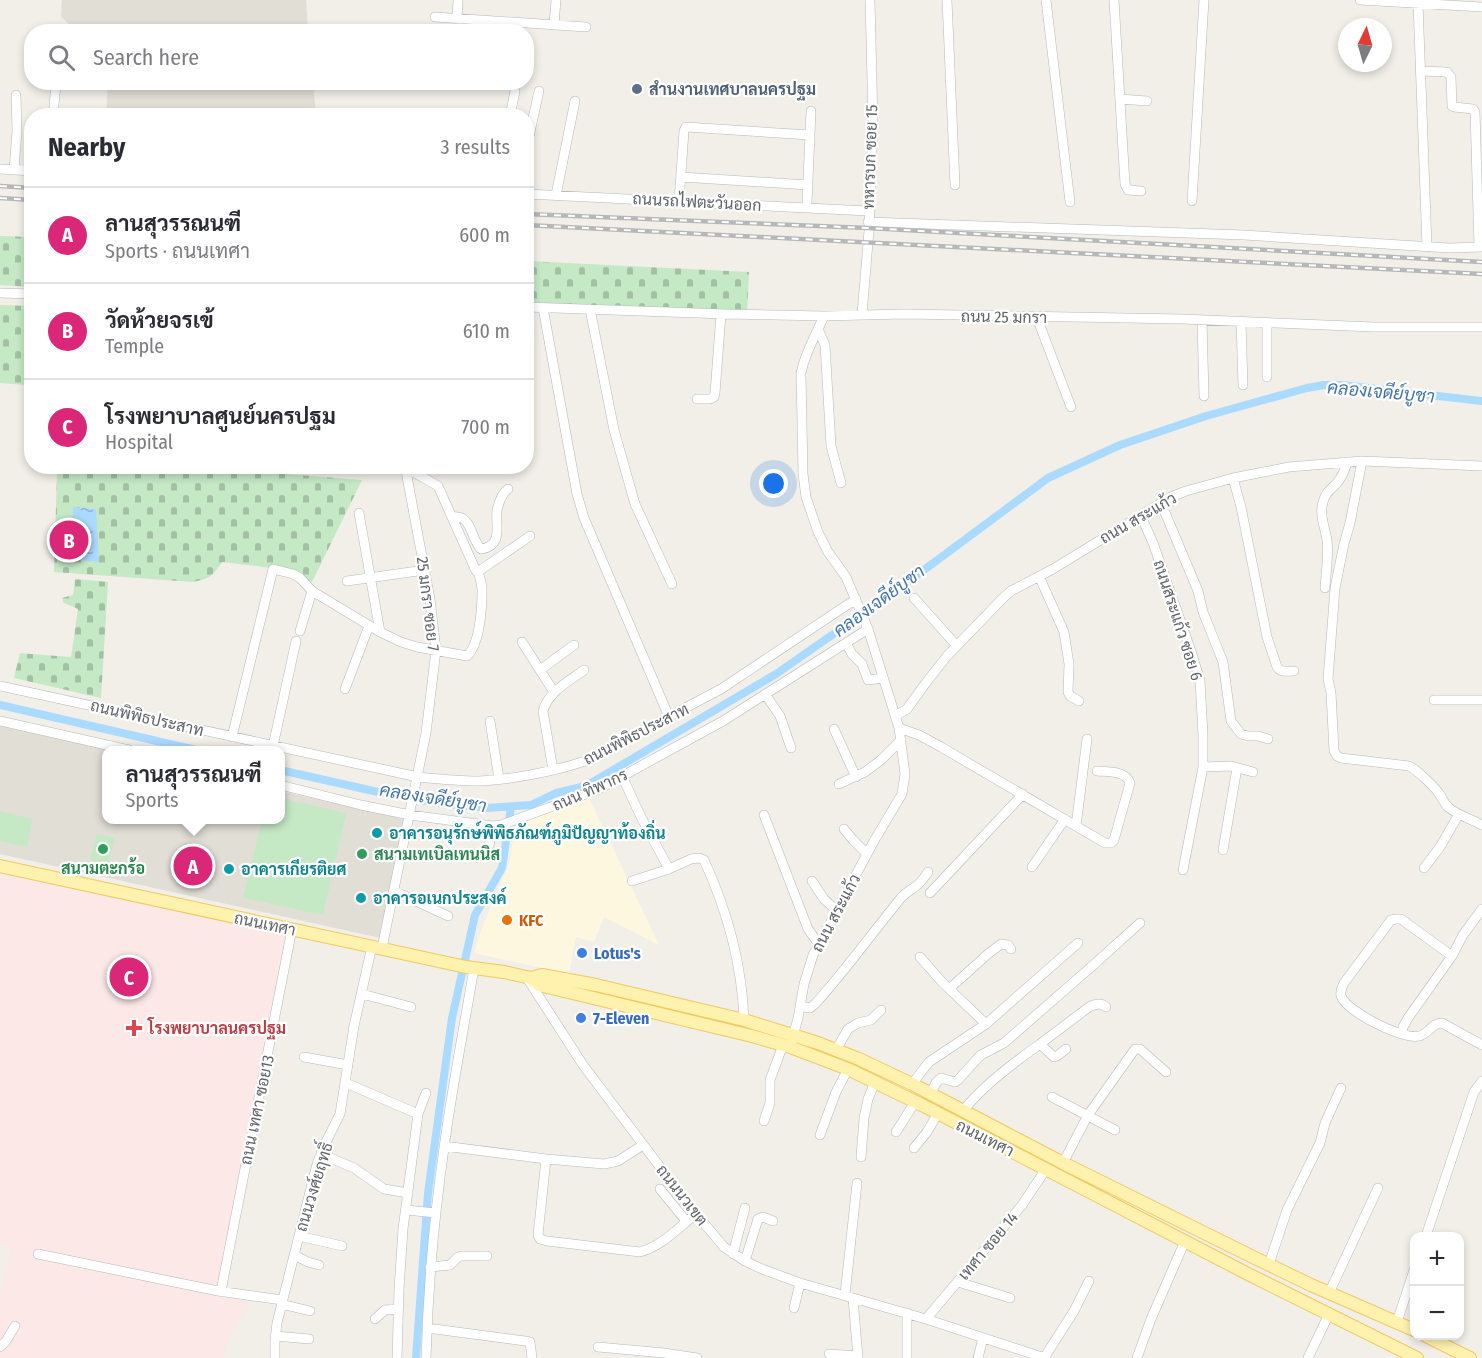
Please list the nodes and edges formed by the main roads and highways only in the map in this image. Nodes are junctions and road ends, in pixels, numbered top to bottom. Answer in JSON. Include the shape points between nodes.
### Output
{"nodes":[{"id":1,"x":0,"y":866,"type":"edge"},
{"id":2,"x":529,"y":978,"type":"junction"},
{"id":3,"x":789,"y":1043,"type":"junction"},
{"id":4,"x":1255,"y":1258,"type":"junction"},
{"id":5,"x":1248,"y":1274,"type":"junction"},
{"id":6,"x":1311,"y":1285,"type":"junction"},
{"id":7,"x":1302,"y":1301,"type":"junction"},
{"id":8,"x":1410,"y":1328,"type":"edge"},
{"id":9,"x":1435,"y":1340,"type":"edge"},
{"id":10,"x":1417,"y":1358,"type":"edge"},
{"id":11,"x":1470,"y":1358,"type":"edge"}],
"edges":[{"from":1,"to":2,"type":"main road","name":"ถนนเทศา"},
{"from":2,"to":3,"type":"main road","name":"ถนนเทศา","via":[[539,985],[603,1001]]},
{"from":2,"to":3,"type":"main road","name":"ถนนเทศา","via":[[542,975],[596,985],[744,1020]]},
{"from":3,"to":4,"type":"main road","name":"ถนนเทศา","via":[[836,1050],[859,1059]]},
{"from":3,"to":5,"type":"main road","name":"ถนนเทศา","via":[[938,1113]]},
{"from":4,"to":5,"type":"main road"},
{"from":4,"to":6,"type":"main road","name":"ถนนเทศา"},
{"from":5,"to":7,"type":"main road","name":"ถนนเทศา"},
{"from":6,"to":7,"type":"main road"},
{"from":6,"to":8,"type":"main road","name":"ถนนเทศา"},
{"from":7,"to":10,"type":"main road","name":"ถนนเทศา"},
{"from":9,"to":11,"type":"main road"}]}
